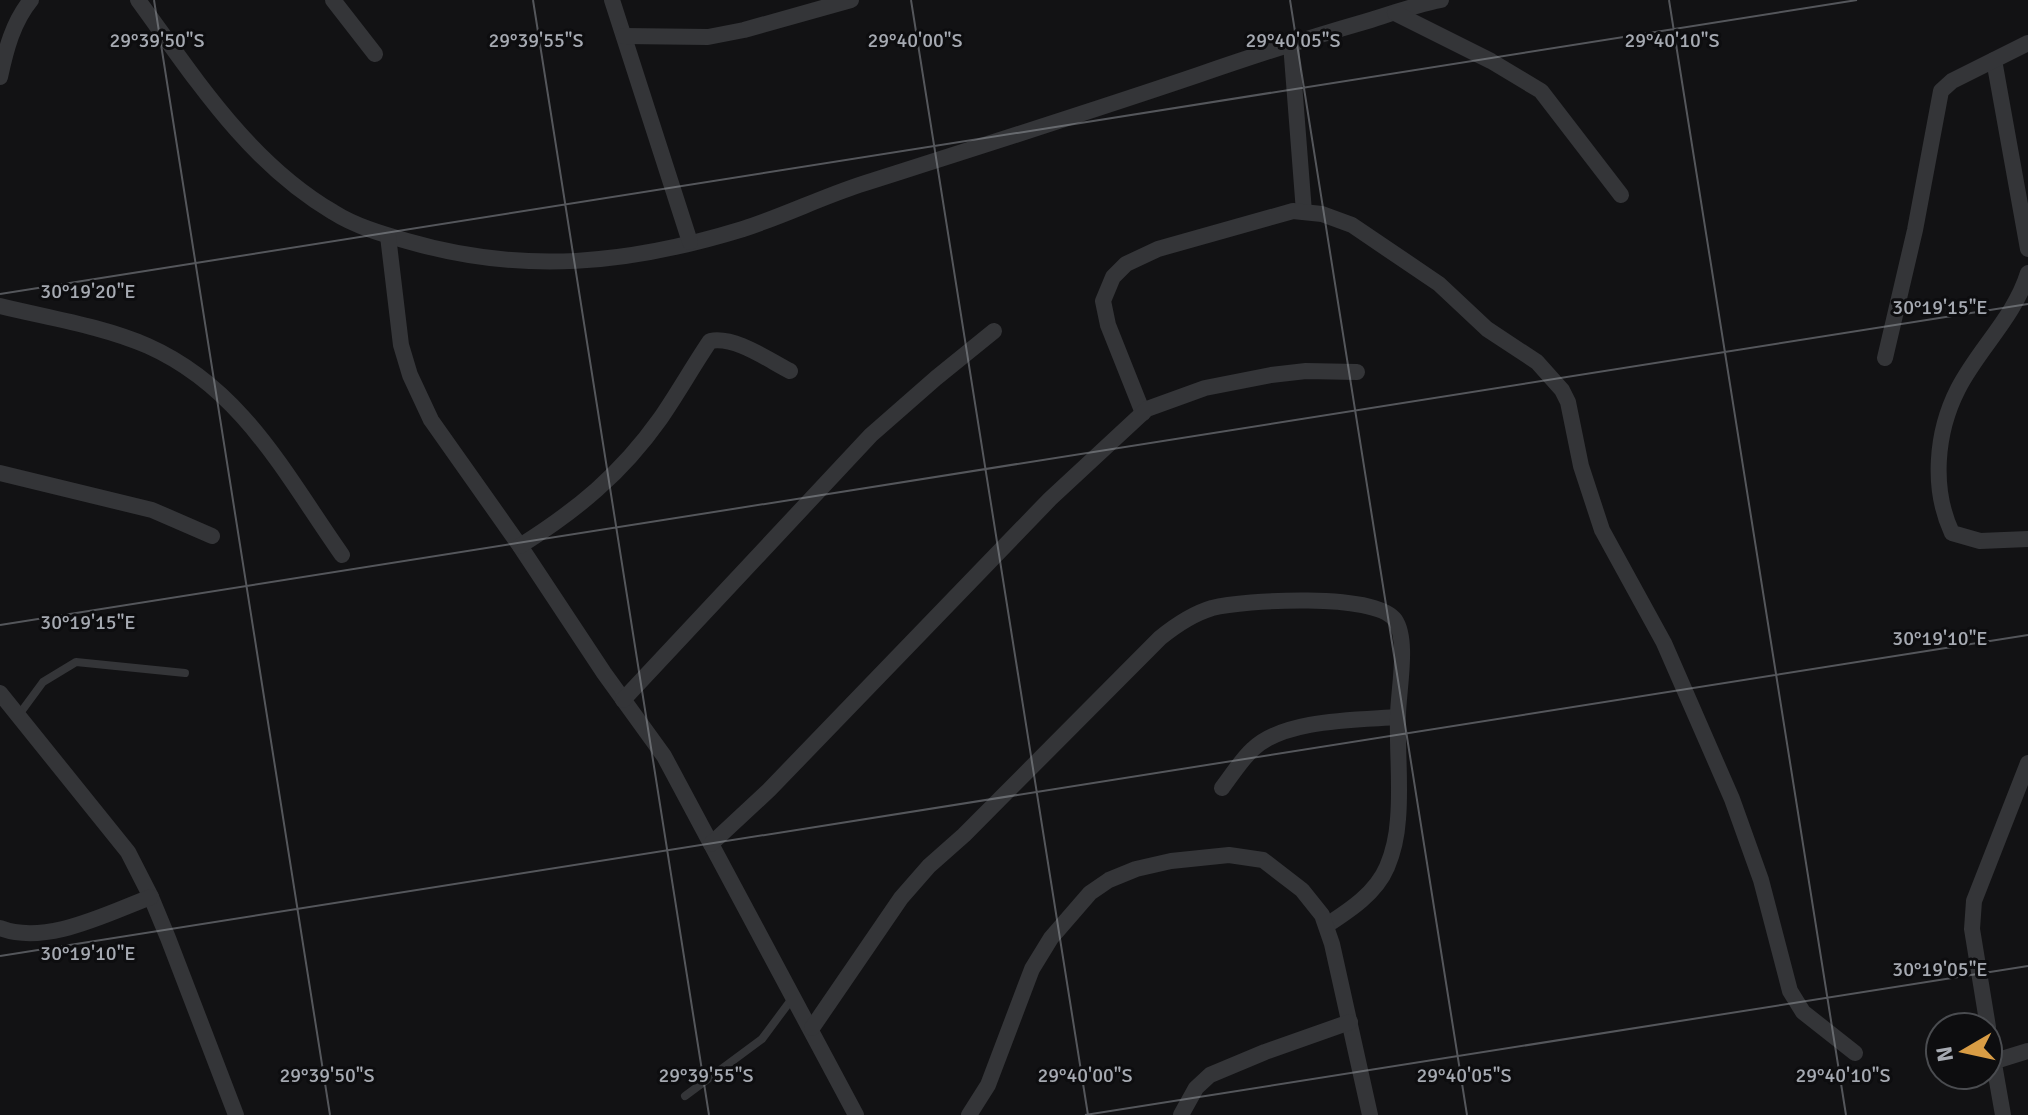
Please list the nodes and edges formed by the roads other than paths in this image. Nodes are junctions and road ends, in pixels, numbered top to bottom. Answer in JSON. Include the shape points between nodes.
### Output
{"nodes":[{"id":1,"x":31,"y":0,"type":"edge"},
{"id":2,"x":138,"y":0,"type":"edge"},
{"id":3,"x":333,"y":0,"type":"edge"},
{"id":4,"x":612,"y":0,"type":"edge"},
{"id":5,"x":851,"y":0,"type":"edge"},
{"id":6,"x":1441,"y":0,"type":"edge"},
{"id":7,"x":1395,"y":13,"type":"junction"},
{"id":8,"x":624,"y":36,"type":"junction"},
{"id":9,"x":2028,"y":43,"type":"edge"},
{"id":10,"x":1291,"y":44,"type":"junction"},
{"id":11,"x":375,"y":54,"type":"dead end"},
{"id":12,"x":1994,"y":60,"type":"junction"},
{"id":13,"x":0,"y":77,"type":"edge"},
{"id":14,"x":1621,"y":195,"type":"dead end"},
{"id":15,"x":1304,"y":212,"type":"junction"},
{"id":16,"x":388,"y":236,"type":"junction"},
{"id":17,"x":690,"y":242,"type":"junction"},
{"id":18,"x":2028,"y":249,"type":"edge"},
{"id":19,"x":2028,"y":273,"type":"edge"},
{"id":20,"x":0,"y":306,"type":"edge"},
{"id":21,"x":994,"y":331,"type":"dead end"},
{"id":22,"x":1885,"y":358,"type":"dead end"},
{"id":23,"x":790,"y":371,"type":"dead end"},
{"id":24,"x":1357,"y":372,"type":"dead end"},
{"id":25,"x":1143,"y":413,"type":"junction"},
{"id":26,"x":0,"y":473,"type":"edge"},
{"id":27,"x":212,"y":536,"type":"dead end"},
{"id":28,"x":2028,"y":539,"type":"edge"},
{"id":29,"x":520,"y":546,"type":"junction"},
{"id":30,"x":342,"y":555,"type":"dead end"},
{"id":31,"x":185,"y":673,"type":"dead end"},
{"id":32,"x":0,"y":693,"type":"edge"},
{"id":33,"x":623,"y":700,"type":"junction"},
{"id":34,"x":18,"y":716,"type":"junction"},
{"id":35,"x":1398,"y":717,"type":"junction"},
{"id":36,"x":2028,"y":763,"type":"edge"},
{"id":37,"x":1222,"y":788,"type":"dead end"},
{"id":38,"x":711,"y":844,"type":"junction"},
{"id":39,"x":151,"y":897,"type":"junction"},
{"id":40,"x":1327,"y":925,"type":"junction"},
{"id":41,"x":0,"y":928,"type":"edge"},
{"id":42,"x":794,"y":995,"type":"junction"},
{"id":43,"x":1985,"y":1011,"type":"edge"},
{"id":44,"x":1350,"y":1022,"type":"junction"},
{"id":45,"x":812,"y":1028,"type":"junction"},
{"id":46,"x":2028,"y":1051,"type":"edge"},
{"id":47,"x":1855,"y":1053,"type":"dead end"},
{"id":48,"x":2004,"y":1058,"type":"edge"},
{"id":49,"x":1998,"y":1091,"type":"edge"},
{"id":50,"x":685,"y":1096,"type":"dead end"},
{"id":51,"x":850,"y":1112,"type":"edge"},
{"id":52,"x":236,"y":1115,"type":"edge"},
{"id":53,"x":969,"y":1115,"type":"edge"},
{"id":54,"x":1181,"y":1115,"type":"edge"},
{"id":55,"x":1370,"y":1115,"type":"edge"},
{"id":56,"x":2003,"y":1115,"type":"edge"}],
"edges":[{"from":1,"to":13,"type":"street","via":[[18,19]]},
{"from":2,"to":16,"type":"street","via":[[262,159],[337,215]]},
{"from":3,"to":11,"type":"street"},
{"from":4,"to":8,"type":"street"},
{"from":5,"to":8,"type":"street","via":[[708,37]]},
{"from":6,"to":7,"type":"street"},
{"from":7,"to":10,"type":"street"},
{"from":7,"to":14,"type":"street","via":[[1541,91]]},
{"from":8,"to":17,"type":"street"},
{"from":9,"to":12,"type":"street"},
{"from":10,"to":15,"type":"street"},
{"from":10,"to":17,"type":"street"},
{"from":12,"to":18,"type":"street"},
{"from":12,"to":22,"type":"street","via":[[1941,91]]},
{"from":15,"to":25,"type":"street","via":[[1158,249],[1126,264],[1113,277],[1103,301],[1108,325]]},
{"from":15,"to":47,"type":"street","via":[[1352,225],[1412,265],[1487,329],[1537,362],[1562,390],[1602,530],[1664,643],[1732,799],[1761,880],[1790,991],[1803,1012]]},
{"from":16,"to":17,"type":"street","via":[[490,259],[548,263],[635,255]]},
{"from":16,"to":29,"type":"street","via":[[401,345],[418,396],[441,437]]},
{"from":19,"to":28,"type":"street","via":[[2007,319],[1958,388],[1939,448],[1939,478],[1952,533],[1980,541]]},
{"from":20,"to":30,"type":"street","via":[[147,345],[206,379],[247,419]]},
{"from":21,"to":33,"type":"street","via":[[871,435]]},
{"from":23,"to":29,"type":"street","via":[[733,343],[710,341],[659,421],[622,466],[582,504]]},
{"from":24,"to":25,"type":"street","via":[[1271,375],[1192,392]]},
{"from":25,"to":38,"type":"street","via":[[1050,499]]},
{"from":26,"to":27,"type":"street","via":[[152,510]]},
{"from":29,"to":33,"type":"street"},
{"from":31,"to":34,"type":"lane","via":[[76,662],[43,682]]},
{"from":32,"to":34,"type":"street"},
{"from":33,"to":38,"type":"street","via":[[664,756]]},
{"from":34,"to":39,"type":"street","via":[[128,852]]},
{"from":35,"to":37,"type":"street","via":[[1281,731],[1253,748]]},
{"from":35,"to":40,"type":"street","via":[[1399,814],[1387,866],[1357,904]]},
{"from":35,"to":45,"type":"street","via":[[1401,639],[1395,619],[1386,612],[1361,605],[1283,600],[1237,603],[1183,620],[929,866]]},
{"from":36,"to":43,"type":"street","via":[[1974,901],[1972,929]]},
{"from":38,"to":42,"type":"street"},
{"from":39,"to":41,"type":"street","via":[[37,934]]},
{"from":39,"to":52,"type":"street"},
{"from":40,"to":44,"type":"street"},
{"from":40,"to":53,"type":"street","via":[[1302,890],[1263,860],[1247,856],[1171,861],[1109,880],[1071,912],[1032,969],[988,1085]]},
{"from":42,"to":45,"type":"street"},
{"from":42,"to":50,"type":"lane","via":[[762,1039]]},
{"from":44,"to":54,"type":"street","via":[[1210,1075]]},
{"from":44,"to":55,"type":"street"},
{"from":45,"to":51,"type":"street"},
{"from":46,"to":48,"type":"street"},
{"from":49,"to":56,"type":"street"}]}
